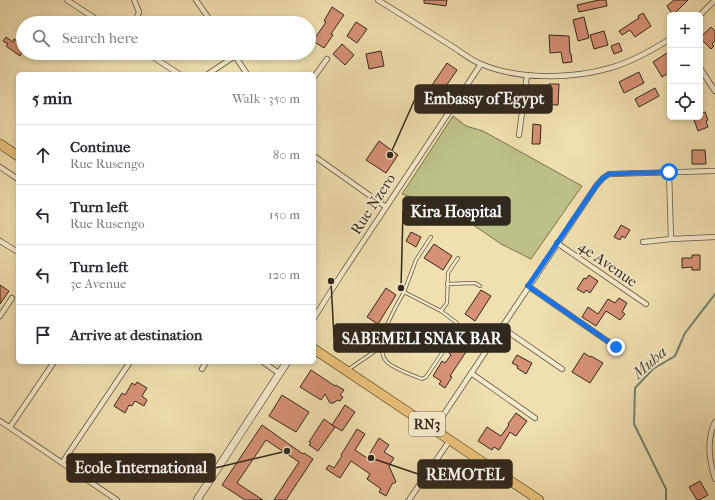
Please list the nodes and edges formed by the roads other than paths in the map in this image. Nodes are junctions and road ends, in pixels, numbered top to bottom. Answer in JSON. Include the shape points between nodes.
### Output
{"nodes":[{"id":1,"x":67,"y":0,"type":"edge"},
{"id":2,"x":134,"y":0,"type":"edge"},
{"id":3,"x":196,"y":0,"type":"edge"},
{"id":4,"x":378,"y":0,"type":"edge"},
{"id":5,"x":715,"y":0,"type":"edge"},
{"id":6,"x":703,"y":12,"type":"edge"},
{"id":7,"x":91,"y":16,"type":"edge"},
{"id":8,"x":138,"y":16,"type":"edge"},
{"id":9,"x":207,"y":16,"type":"edge"},
{"id":10,"x":667,"y":41,"type":"edge"},
{"id":11,"x":327,"y":59,"type":"dead end"},
{"id":12,"x":158,"y":60,"type":"edge"},
{"id":13,"x":227,"y":60,"type":"edge"},
{"id":14,"x":237,"y":60,"type":"edge"},
{"id":15,"x":481,"y":64,"type":"junction"},
{"id":16,"x":176,"y":72,"type":"edge"},
{"id":17,"x":211,"y":72,"type":"edge"},
{"id":18,"x":246,"y":72,"type":"edge"},
{"id":19,"x":703,"y":73,"type":"edge"},
{"id":20,"x":316,"y":74,"type":"edge"},
{"id":21,"x":527,"y":75,"type":"junction"},
{"id":22,"x":715,"y":91,"type":"edge"},
{"id":23,"x":519,"y":135,"type":"dead end"},
{"id":24,"x":0,"y":144,"type":"edge"},
{"id":25,"x":16,"y":155,"type":"edge"},
{"id":26,"x":316,"y":157,"type":"edge"},
{"id":27,"x":0,"y":167,"type":"edge"},
{"id":28,"x":715,"y":171,"type":"edge"},
{"id":29,"x":669,"y":172,"type":"junction"},
{"id":30,"x":16,"y":177,"type":"edge"},
{"id":31,"x":386,"y":207,"type":"junction"},
{"id":32,"x":431,"y":237,"type":"dead end"},
{"id":33,"x":715,"y":237,"type":"edge"},
{"id":34,"x":671,"y":239,"type":"junction"},
{"id":35,"x":0,"y":241,"type":"edge"},
{"id":36,"x":643,"y":242,"type":"dead end"},
{"id":37,"x":557,"y":243,"type":"junction"},
{"id":38,"x":16,"y":251,"type":"edge"},
{"id":39,"x":458,"y":258,"type":"dead end"},
{"id":40,"x":447,"y":284,"type":"junction"},
{"id":41,"x":480,"y":286,"type":"dead end"},
{"id":42,"x":528,"y":286,"type":"junction"},
{"id":43,"x":404,"y":292,"type":"junction"},
{"id":44,"x":12,"y":298,"type":"dead end"},
{"id":45,"x":646,"y":304,"type":"dead end"},
{"id":46,"x":441,"y":311,"type":"junction"},
{"id":47,"x":316,"y":315,"type":"edge"},
{"id":48,"x":0,"y":316,"type":"edge"},
{"id":49,"x":501,"y":327,"type":"junction"},
{"id":50,"x":381,"y":347,"type":"junction"},
{"id":51,"x":616,"y":347,"type":"dead end"},
{"id":52,"x":316,"y":350,"type":"edge"},
{"id":53,"x":53,"y":364,"type":"edge"},
{"id":54,"x":129,"y":364,"type":"edge"},
{"id":55,"x":205,"y":364,"type":"edge"},
{"id":56,"x":266,"y":364,"type":"edge"},
{"id":57,"x":286,"y":364,"type":"edge"},
{"id":58,"x":202,"y":369,"type":"dead end"},
{"id":59,"x":562,"y":369,"type":"dead end"},
{"id":60,"x":347,"y":370,"type":"junction"},
{"id":61,"x":471,"y":373,"type":"junction"},
{"id":62,"x":280,"y":374,"type":"junction"},
{"id":63,"x":535,"y":418,"type":"dead end"},
{"id":64,"x":0,"y":421,"type":"edge"},
{"id":65,"x":715,"y":422,"type":"edge"},
{"id":66,"x":10,"y":427,"type":"junction"},
{"id":67,"x":434,"y":429,"type":"junction"},
{"id":68,"x":450,"y":440,"type":"junction"},
{"id":69,"x":62,"y":463,"type":"junction"},
{"id":70,"x":715,"y":479,"type":"edge"},
{"id":71,"x":117,"y":500,"type":"edge"},
{"id":72,"x":196,"y":500,"type":"edge"},
{"id":73,"x":409,"y":500,"type":"edge"},
{"id":74,"x":538,"y":500,"type":"edge"}],
"edges":[{"from":1,"to":7,"type":"street"},
{"from":2,"to":8,"type":"street","via":[[139,12]]},
{"from":3,"to":9,"type":"street"},
{"from":4,"to":15,"type":"street"},
{"from":5,"to":6,"type":"street"},
{"from":10,"to":21,"type":"street","via":[[634,59],[610,68],[586,73]]},
{"from":11,"to":20,"type":"street"},
{"from":12,"to":16,"type":"street"},
{"from":13,"to":17,"type":"street"},
{"from":14,"to":18,"type":"street"},
{"from":15,"to":21,"type":"street"},
{"from":15,"to":31,"type":"street","name":"Rue Nzero"},
{"from":19,"to":22,"type":"street"},
{"from":21,"to":23,"type":"street"},
{"from":24,"to":25,"type":"highway"},
{"from":26,"to":31,"type":"street"},
{"from":27,"to":30,"type":"street"},
{"from":28,"to":29,"type":"street"},
{"from":29,"to":34,"type":"street"},
{"from":29,"to":37,"type":"street","via":[[609,174],[596,186]]},
{"from":31,"to":47,"type":"street","name":"Rue Nzero"},
{"from":32,"to":43,"type":"lane","via":[[416,260]]},
{"from":33,"to":34,"type":"street"},
{"from":34,"to":36,"type":"street"},
{"from":35,"to":38,"type":"street"},
{"from":37,"to":42,"type":"street"},
{"from":37,"to":45,"type":"street","name":"4e Avenue"},
{"from":39,"to":40,"type":"lane","via":[[448,273]]},
{"from":40,"to":41,"type":"lane","via":[[475,283]]},
{"from":40,"to":46,"type":"lane","via":[[447,303]]},
{"from":42,"to":49,"type":"street"},
{"from":42,"to":51,"type":"street"},
{"from":43,"to":46,"type":"lane"},
{"from":43,"to":50,"type":"lane","via":[[385,329]]},
{"from":44,"to":48,"type":"street"},
{"from":46,"to":50,"type":"lane","via":[[457,322],[457,331],[426,377],[422,379],[408,375],[386,361]]},
{"from":49,"to":59,"type":"street"},
{"from":49,"to":61,"type":"street"},
{"from":50,"to":60,"type":"lane"},
{"from":52,"to":60,"type":"highway","number":"RN3"},
{"from":53,"to":66,"type":"street"},
{"from":54,"to":69,"type":"street"},
{"from":55,"to":58,"type":"street"},
{"from":56,"to":62,"type":"street"},
{"from":57,"to":62,"type":"street"},
{"from":60,"to":67,"type":"highway","number":"RN3"},
{"from":61,"to":63,"type":"street"},
{"from":61,"to":67,"type":"street"},
{"from":62,"to":72,"type":"street"},
{"from":64,"to":66,"type":"street"},
{"from":65,"to":70,"type":"street","via":[[709,443]]},
{"from":66,"to":69,"type":"street"},
{"from":67,"to":68,"type":"highway","number":"RN3"},
{"from":68,"to":73,"type":"street"},
{"from":68,"to":74,"type":"highway","number":"RN3"},
{"from":69,"to":71,"type":"street"}]}
